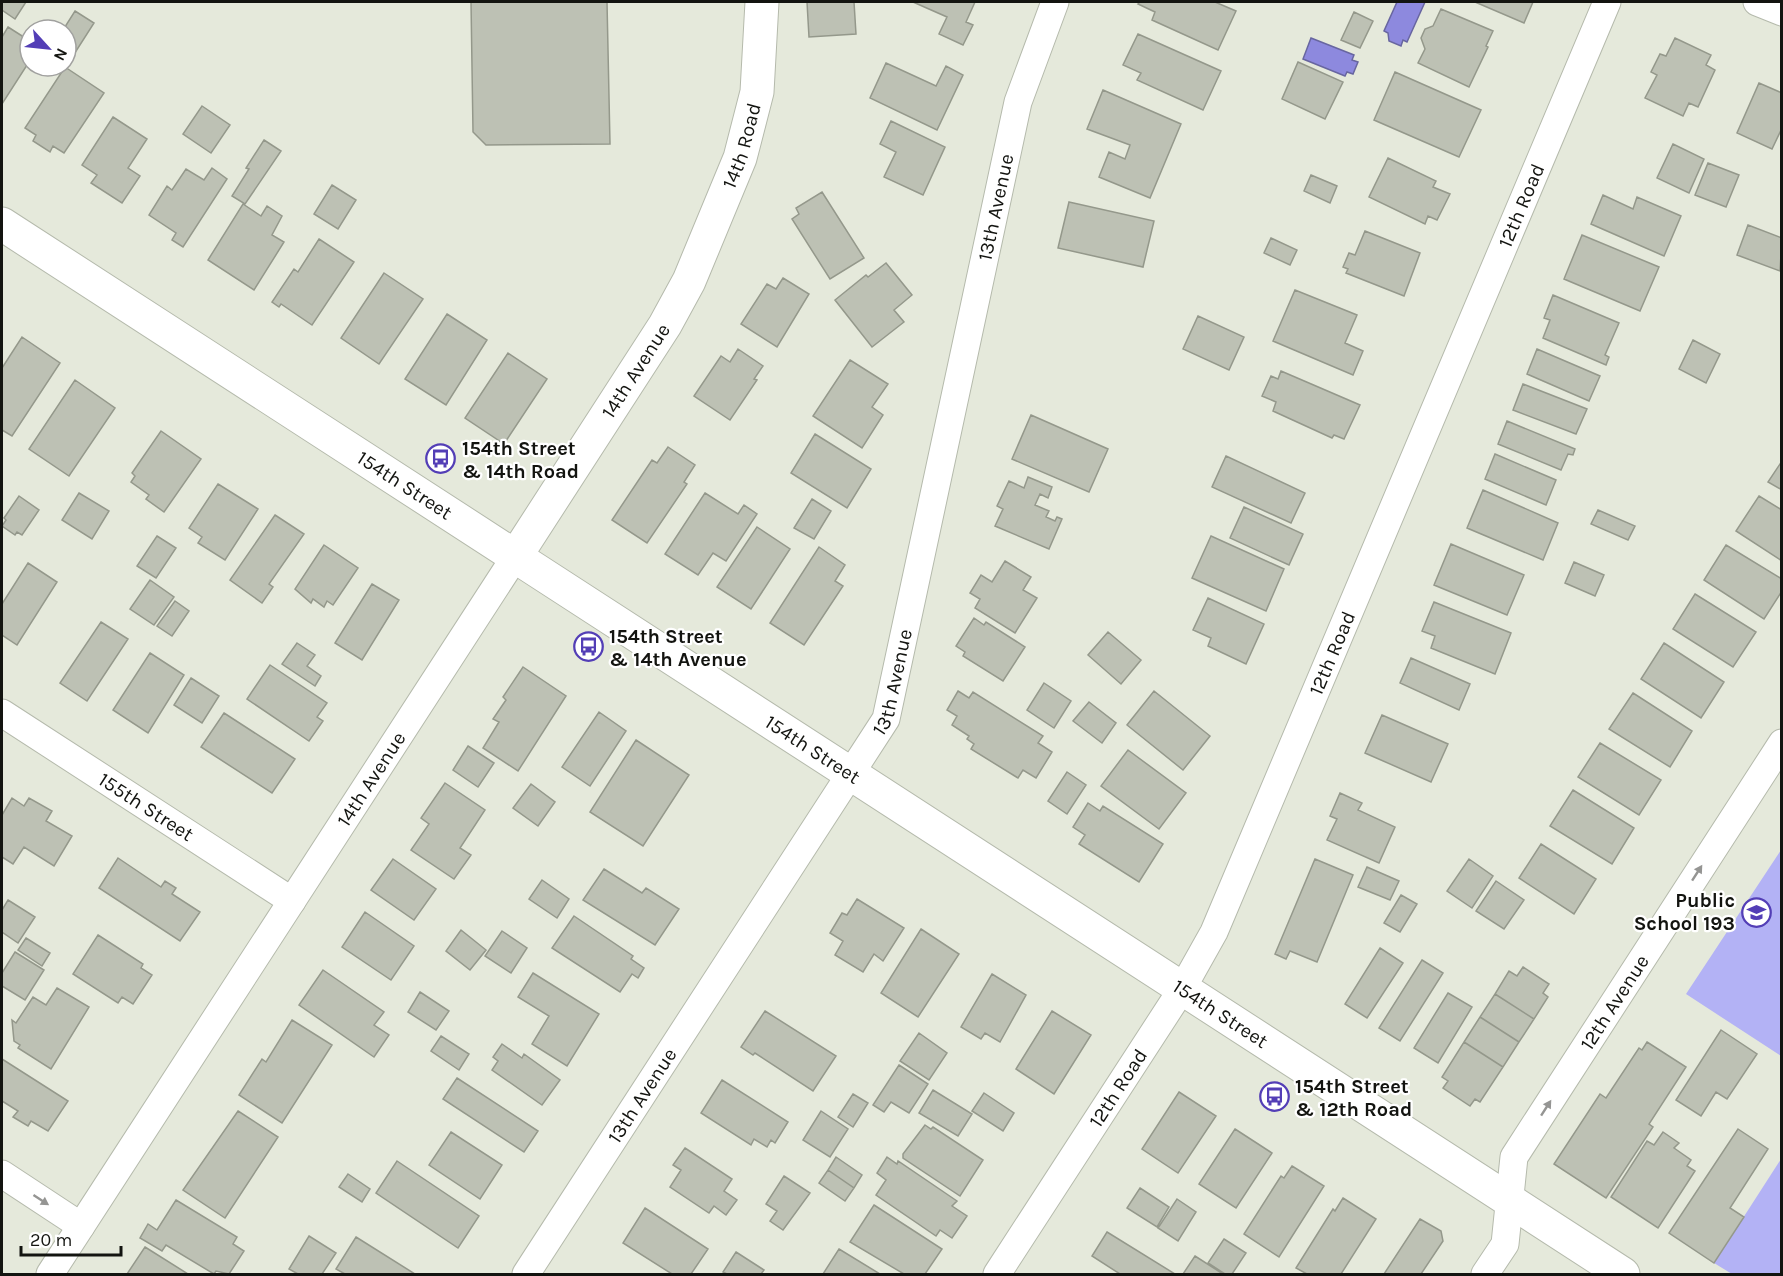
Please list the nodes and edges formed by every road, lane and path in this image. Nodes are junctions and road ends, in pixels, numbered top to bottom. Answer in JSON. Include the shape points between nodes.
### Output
{"nodes":[{"id":1,"x":762,"y":2,"type":"edge"},
{"id":2,"x":1055,"y":2,"type":"edge"},
{"id":3,"x":1607,"y":2,"type":"edge"},
{"id":4,"x":1757,"y":2,"type":"edge"},
{"id":5,"x":1782,"y":12,"type":"edge"},
{"id":6,"x":2,"y":224,"type":"edge"},
{"id":7,"x":689,"y":281,"type":"joint"},
{"id":8,"x":515,"y":557,"type":"junction"},
{"id":9,"x":2,"y":713,"type":"edge"},
{"id":10,"x":1782,"y":743,"type":"edge"},
{"id":11,"x":852,"y":773,"type":"junction"},
{"id":12,"x":292,"y":901,"type":"junction"},
{"id":13,"x":1182,"y":989,"type":"junction"},
{"id":14,"x":2,"y":1174,"type":"edge"},
{"id":15,"x":1509,"y":1200,"type":"junction"},
{"id":16,"x":81,"y":1226,"type":"junction"},
{"id":17,"x":50,"y":1275,"type":"edge"},
{"id":18,"x":526,"y":1275,"type":"edge"},
{"id":19,"x":997,"y":1275,"type":"edge"},
{"id":20,"x":1485,"y":1275,"type":"edge"},
{"id":21,"x":1623,"y":1275,"type":"edge"}],
"edges":[{"from":1,"to":7,"type":"street","name":"14th Road","via":[[757,92],[740,158]]},
{"from":2,"to":11,"type":"street","name":"13th Avenue","via":[[1018,102],[886,719]]},
{"from":3,"to":13,"type":"street","name":"12th Road","via":[[1214,932]]},
{"from":4,"to":5,"type":"street"},
{"from":6,"to":8,"type":"street","name":"154th Street"},
{"from":7,"to":8,"type":"street","name":"14th Avenue","via":[[665,325]]},
{"from":8,"to":11,"type":"street","name":"154th Street"},
{"from":8,"to":12,"type":"street","name":"14th Avenue"},
{"from":9,"to":12,"type":"street","name":"155th Street"},
{"from":15,"to":10,"type":"street","name":"12th Avenue","one_way":true,"via":[[1514,1157]]},
{"from":11,"to":13,"type":"street","name":"154th Street"},
{"from":11,"to":18,"type":"street","name":"13th Avenue"},
{"from":12,"to":16,"type":"street","name":"14th Avenue"},
{"from":13,"to":15,"type":"street","name":"154th Street"},
{"from":13,"to":19,"type":"street","name":"12th Road"},
{"from":14,"to":16,"type":"street","one_way":true},
{"from":15,"to":20,"type":"street","name":"12th Avenue","via":[[1505,1244]]},
{"from":15,"to":21,"type":"street","name":"154th Street"},
{"from":16,"to":17,"type":"street","name":"14th Avenue"}]}
